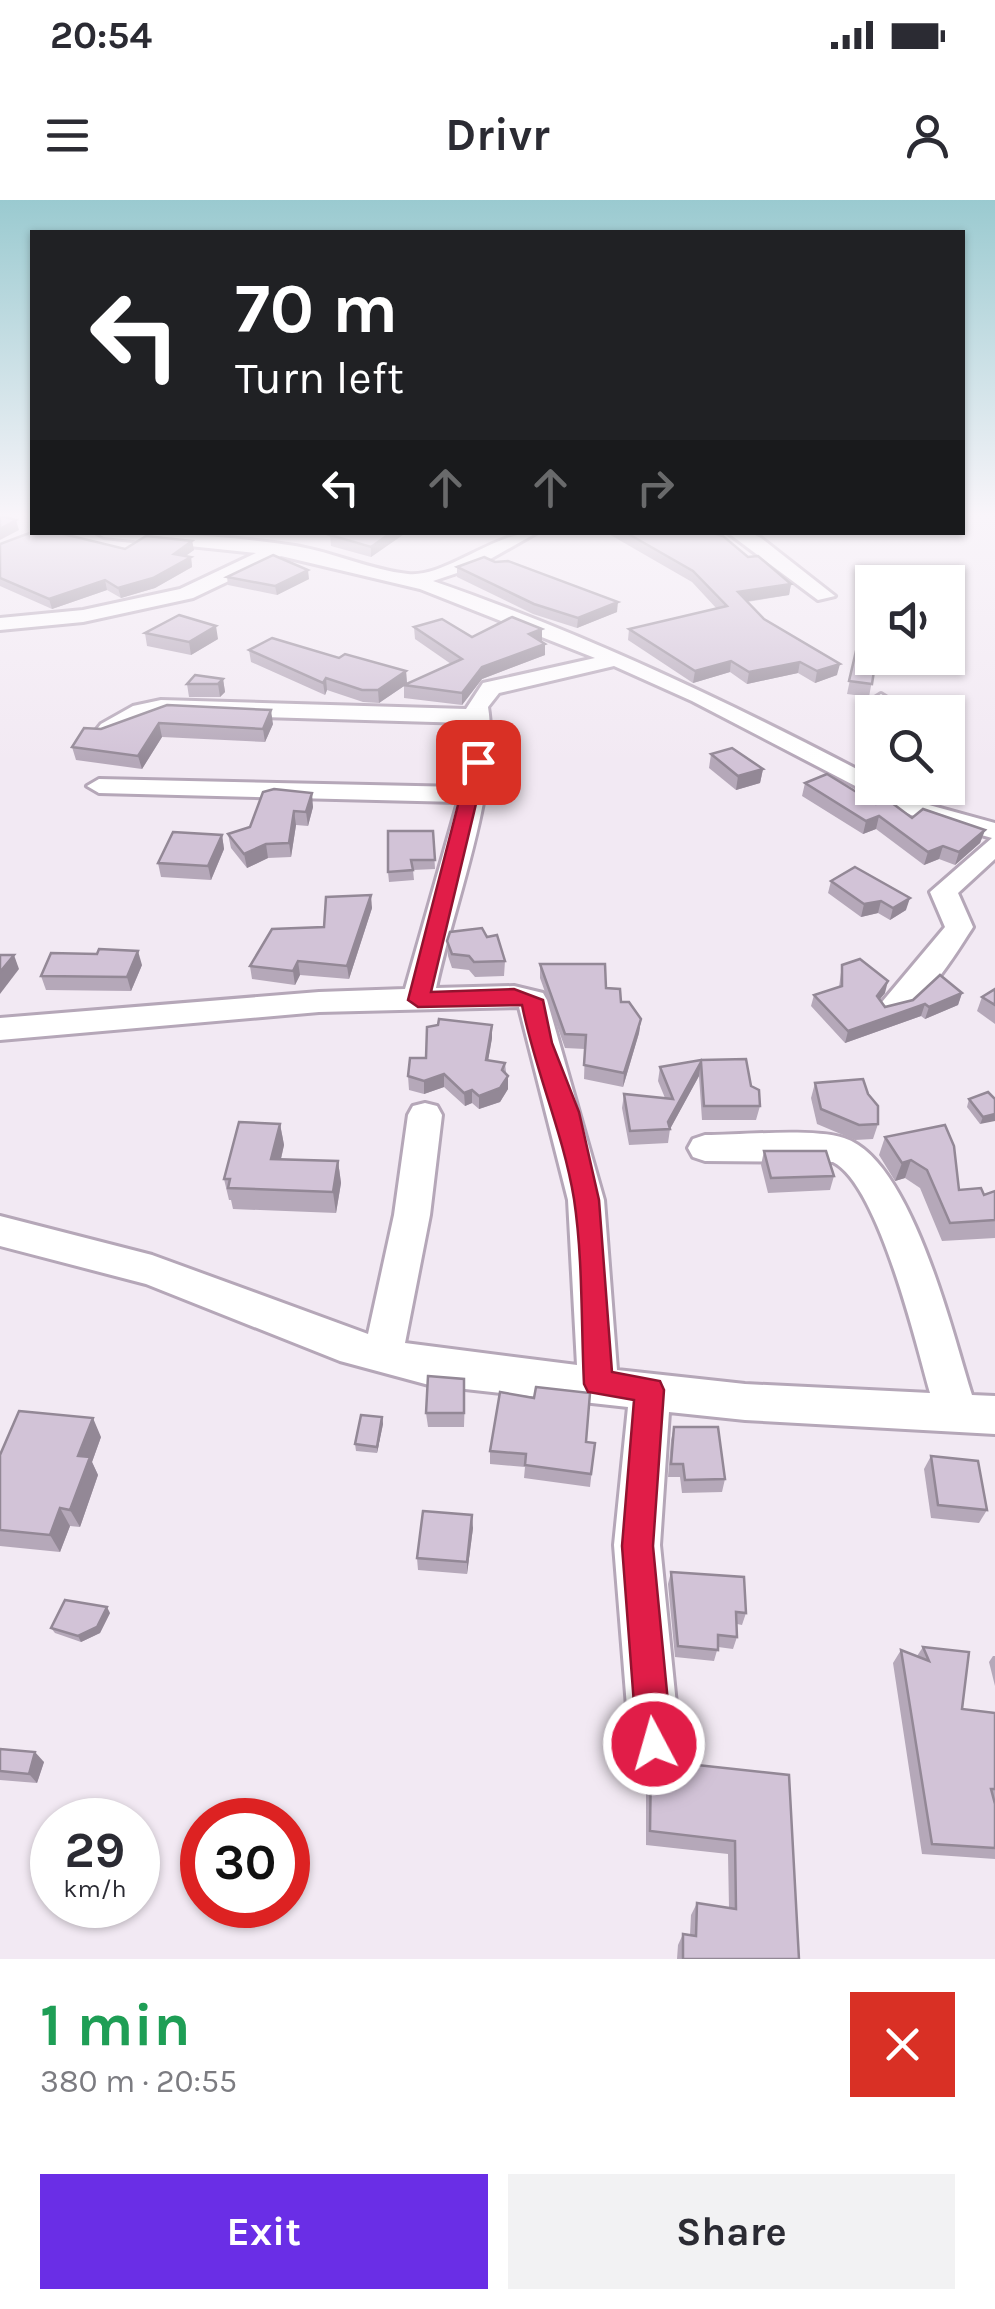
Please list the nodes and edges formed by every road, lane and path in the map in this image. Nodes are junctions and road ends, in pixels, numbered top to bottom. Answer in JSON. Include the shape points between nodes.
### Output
{"nodes":[{"id":1,"x":162,"y":599,"type":"edge"},
{"id":2,"x":464,"y":599,"type":"edge"},
{"id":3,"x":0,"y":624,"type":"edge"},
{"id":4,"x":616,"y":659,"type":"junction"},
{"id":5,"x":478,"y":716,"type":"junction"},
{"id":6,"x":110,"y":729,"type":"edge"},
{"id":7,"x":855,"y":778,"type":"edge"},
{"id":8,"x":100,"y":786,"type":"dead end"},
{"id":9,"x":472,"y":796,"type":"junction"},
{"id":10,"x":910,"y":805,"type":"edge"},
{"id":11,"x":995,"y":831,"type":"edge"},
{"id":12,"x":995,"y":845,"type":"edge"},
{"id":13,"x":418,"y":1000,"type":"junction"},
{"id":14,"x":892,"y":1008,"type":"edge"},
{"id":15,"x":0,"y":1029,"type":"edge"},
{"id":16,"x":425,"y":1115,"type":"dead end"},
{"id":17,"x":705,"y":1148,"type":"dead end"},
{"id":18,"x":0,"y":1232,"type":"edge"},
{"id":19,"x":383,"y":1354,"type":"junction"},
{"id":20,"x":598,"y":1384,"type":"junction"},
{"id":21,"x":650,"y":1390,"type":"junction"},
{"id":22,"x":976,"y":1414,"type":"edge"},
{"id":23,"x":654,"y":1744,"type":"dead end"}],
"edges":[{"from":1,"to":3,"type":"street"},
{"from":2,"to":4,"type":"street"},
{"from":4,"to":5,"type":"street","via":[[491,688],[481,696]]},
{"from":4,"to":7,"type":"street"},
{"from":5,"to":6,"type":"street","via":[[154,707]]},
{"from":5,"to":9,"type":"street","via":[[482,734]]},
{"from":8,"to":9,"type":"street"},
{"from":9,"to":13,"type":"street"},
{"from":10,"to":11,"type":"street"},
{"from":12,"to":14,"type":"street","via":[[944,892],[959,927]]},
{"from":13,"to":15,"type":"street"},
{"from":13,"to":20,"type":"street","via":[[532,1000],[586,1200]]},
{"from":16,"to":19,"type":"street"},
{"from":17,"to":22,"type":"street","via":[[838,1150],[856,1158]]},
{"from":18,"to":19,"type":"street","via":[[152,1270],[340,1344]]},
{"from":19,"to":20,"type":"street","via":[[429,1366]]},
{"from":20,"to":21,"type":"street"},
{"from":21,"to":22,"type":"street"},
{"from":21,"to":23,"type":"street","via":[[638,1546]]}]}
